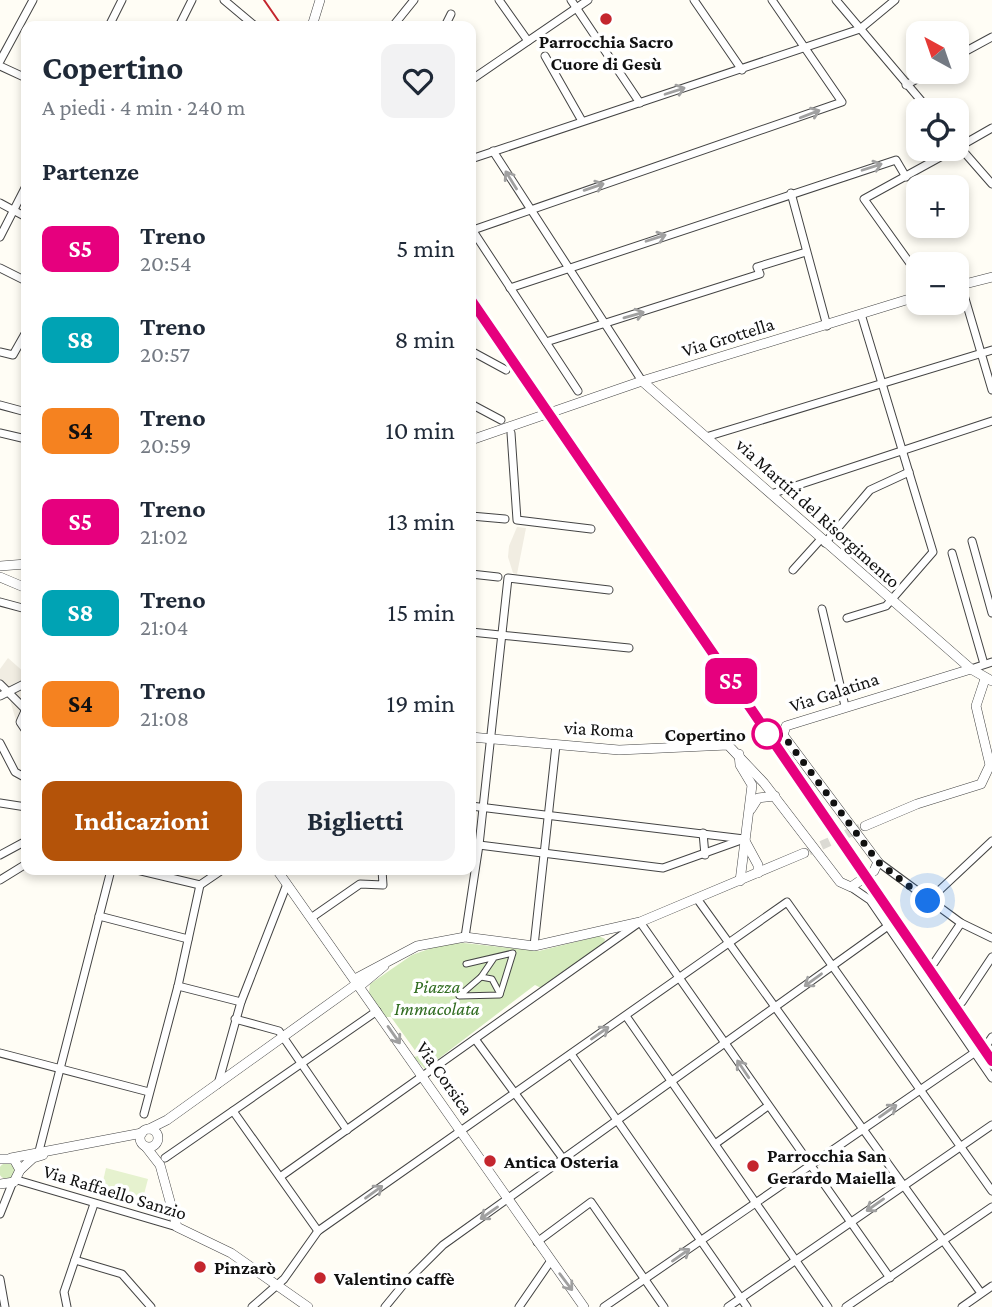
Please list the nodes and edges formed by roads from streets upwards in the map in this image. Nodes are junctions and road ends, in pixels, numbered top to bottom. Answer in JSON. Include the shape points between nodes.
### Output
{"nodes":[{"id":1,"x":33,"y":0,"type":"edge"},
{"id":2,"x":122,"y":0,"type":"edge"},
{"id":3,"x":192,"y":0,"type":"edge"},
{"id":4,"x":224,"y":0,"type":"edge"},
{"id":5,"x":320,"y":0,"type":"edge"},
{"id":6,"x":414,"y":0,"type":"edge"},
{"id":7,"x":499,"y":0,"type":"edge"},
{"id":8,"x":571,"y":0,"type":"edge"},
{"id":9,"x":588,"y":0,"type":"edge"},
{"id":10,"x":694,"y":0,"type":"edge"},
{"id":11,"x":772,"y":0,"type":"edge"},
{"id":12,"x":836,"y":0,"type":"edge"},
{"id":13,"x":895,"y":0,"type":"edge"},
{"id":14,"x":576,"y":8,"type":"junction"},
{"id":15,"x":451,"y":15,"type":"dead end"},
{"id":16,"x":241,"y":16,"type":"junction"},
{"id":17,"x":22,"y":21,"type":"edge"},
{"id":18,"x":112,"y":21,"type":"edge"},
{"id":19,"x":182,"y":21,"type":"edge"},
{"id":20,"x":238,"y":21,"type":"edge"},
{"id":21,"x":248,"y":21,"type":"edge"},
{"id":22,"x":314,"y":21,"type":"edge"},
{"id":23,"x":397,"y":21,"type":"edge"},
{"id":24,"x":448,"y":21,"type":"edge"},
{"id":25,"x":21,"y":23,"type":"edge"},
{"id":26,"x":860,"y":29,"type":"junction"},
{"id":27,"x":992,"y":37,"type":"edge"},
{"id":28,"x":528,"y":41,"type":"junction"},
{"id":29,"x":806,"y":49,"type":"junction"},
{"id":30,"x":970,"y":49,"type":"edge"},
{"id":31,"x":545,"y":56,"type":"dead end"},
{"id":32,"x":0,"y":63,"type":"edge"},
{"id":33,"x":742,"y":70,"type":"junction"},
{"id":34,"x":21,"y":75,"type":"edge"},
{"id":35,"x":476,"y":77,"type":"edge"},
{"id":36,"x":906,"y":85,"type":"joint"},
{"id":37,"x":918,"y":98,"type":"edge"},
{"id":38,"x":640,"y":103,"type":"junction"},
{"id":39,"x":582,"y":121,"type":"junction"},
{"id":40,"x":992,"y":128,"type":"edge"},
{"id":41,"x":969,"y":140,"type":"edge"},
{"id":42,"x":493,"y":151,"type":"junction"},
{"id":43,"x":476,"y":157,"type":"edge"},
{"id":44,"x":969,"y":160,"type":"edge"},
{"id":45,"x":933,"y":161,"type":"edge"},
{"id":46,"x":909,"y":175,"type":"edge"},
{"id":47,"x":906,"y":177,"type":"joint"},
{"id":48,"x":992,"y":184,"type":"edge"},
{"id":49,"x":791,"y":193,"type":"junction"},
{"id":50,"x":21,"y":196,"type":"edge"},
{"id":51,"x":0,"y":204,"type":"edge"},
{"id":52,"x":530,"y":209,"type":"junction"},
{"id":53,"x":13,"y":211,"type":"junction"},
{"id":54,"x":21,"y":215,"type":"edge"},
{"id":55,"x":476,"y":228,"type":"edge"},
{"id":56,"x":476,"y":235,"type":"edge"},
{"id":57,"x":0,"y":237,"type":"edge"},
{"id":58,"x":806,"y":252,"type":"junction"},
{"id":59,"x":906,"y":258,"type":"edge"},
{"id":60,"x":568,"y":267,"type":"junction"},
{"id":61,"x":0,"y":268,"type":"edge"},
{"id":62,"x":992,"y":277,"type":"edge"},
{"id":63,"x":21,"y":278,"type":"edge"},
{"id":64,"x":969,"y":283,"type":"edge"},
{"id":65,"x":510,"y":288,"type":"junction"},
{"id":66,"x":906,"y":300,"type":"edge"},
{"id":67,"x":861,"y":314,"type":"junction"},
{"id":68,"x":968,"y":315,"type":"edge"},
{"id":69,"x":604,"y":323,"type":"junction"},
{"id":70,"x":827,"y":326,"type":"junction"},
{"id":71,"x":21,"y":341,"type":"edge"},
{"id":72,"x":546,"y":342,"type":"junction"},
{"id":73,"x":992,"y":350,"type":"edge"},
{"id":74,"x":0,"y":352,"type":"edge"},
{"id":75,"x":476,"y":354,"type":"edge"},
{"id":76,"x":981,"y":354,"type":"junction"},
{"id":77,"x":506,"y":370,"type":"dead end"},
{"id":78,"x":642,"y":381,"type":"junction"},
{"id":79,"x":882,"y":382,"type":"junction"},
{"id":80,"x":992,"y":390,"type":"edge"},
{"id":81,"x":578,"y":391,"type":"dead end"},
{"id":82,"x":0,"y":405,"type":"edge"},
{"id":83,"x":476,"y":407,"type":"edge"},
{"id":84,"x":21,"y":411,"type":"edge"},
{"id":85,"x":501,"y":420,"type":"dead end"},
{"id":86,"x":992,"y":421,"type":"edge"},
{"id":87,"x":0,"y":433,"type":"edge"},
{"id":88,"x":511,"y":433,"type":"dead end"},
{"id":89,"x":706,"y":436,"type":"junction"},
{"id":90,"x":21,"y":438,"type":"edge"},
{"id":91,"x":476,"y":438,"type":"edge"},
{"id":92,"x":902,"y":450,"type":"junction"},
{"id":93,"x":909,"y":472,"type":"junction"},
{"id":94,"x":771,"y":494,"type":"junction"},
{"id":95,"x":476,"y":516,"type":"edge"},
{"id":96,"x":505,"y":519,"type":"dead end"},
{"id":97,"x":591,"y":529,"type":"dead end"},
{"id":98,"x":823,"y":541,"type":"junction"},
{"id":99,"x":972,"y":541,"type":"dead end"},
{"id":100,"x":951,"y":553,"type":"dead end"},
{"id":101,"x":21,"y":564,"type":"edge"},
{"id":102,"x":15,"y":565,"type":"junction"},
{"id":103,"x":0,"y":566,"type":"edge"},
{"id":104,"x":793,"y":570,"type":"dead end"},
{"id":105,"x":476,"y":575,"type":"edge"},
{"id":106,"x":498,"y":577,"type":"dead end"},
{"id":107,"x":5,"y":578,"type":"edge"},
{"id":108,"x":21,"y":586,"type":"edge"},
{"id":109,"x":609,"y":590,"type":"dead end"},
{"id":110,"x":891,"y":601,"type":"junction"},
{"id":111,"x":0,"y":603,"type":"edge"},
{"id":112,"x":21,"y":608,"type":"edge"},
{"id":113,"x":822,"y":609,"type":"dead end"},
{"id":114,"x":992,"y":613,"type":"edge"},
{"id":115,"x":847,"y":618,"type":"dead end"},
{"id":116,"x":476,"y":632,"type":"edge"},
{"id":117,"x":502,"y":635,"type":"junction"},
{"id":118,"x":629,"y":648,"type":"dead end"},
{"id":119,"x":988,"y":663,"type":"edge"},
{"id":120,"x":971,"y":669,"type":"junction"},
{"id":121,"x":988,"y":680,"type":"edge"},
{"id":122,"x":0,"y":684,"type":"edge"},
{"id":123,"x":21,"y":685,"type":"edge"},
{"id":124,"x":9,"y":691,"type":"junction"},
{"id":125,"x":0,"y":696,"type":"edge"},
{"id":126,"x":21,"y":705,"type":"edge"},
{"id":127,"x":845,"y":706,"type":"junction"},
{"id":128,"x":476,"y":738,"type":"edge"},
{"id":129,"x":491,"y":740,"type":"junction"},
{"id":130,"x":0,"y":743,"type":"edge"},
{"id":131,"x":556,"y":745,"type":"junction"},
{"id":132,"x":739,"y":754,"type":"junction"},
{"id":133,"x":21,"y":773,"type":"edge"},
{"id":134,"x":764,"y":783,"type":"junction"},
{"id":135,"x":752,"y":785,"type":"junction"},
{"id":136,"x":775,"y":796,"type":"junction"},
{"id":137,"x":758,"y":798,"type":"junction"},
{"id":138,"x":0,"y":803,"type":"edge"},
{"id":139,"x":21,"y":806,"type":"edge"},
{"id":140,"x":476,"y":806,"type":"edge"},
{"id":141,"x":483,"y":807,"type":"junction"},
{"id":142,"x":751,"y":811,"type":"junction"},
{"id":143,"x":546,"y":816,"type":"junction"},
{"id":144,"x":865,"y":826,"type":"tunnel mouth"},
{"id":145,"x":703,"y":833,"type":"junction"},
{"id":146,"x":744,"y":839,"type":"junction"},
{"id":147,"x":476,"y":840,"type":"edge"},
{"id":148,"x":992,"y":841,"type":"edge"},
{"id":149,"x":0,"y":844,"type":"edge"},
{"id":150,"x":21,"y":844,"type":"edge"},
{"id":151,"x":476,"y":845,"type":"edge"},
{"id":152,"x":10,"y":850,"type":"junction"},
{"id":153,"x":542,"y":853,"type":"junction"},
{"id":154,"x":747,"y":853,"type":"junction"},
{"id":155,"x":804,"y":853,"type":"tunnel mouth"},
{"id":156,"x":0,"y":855,"type":"edge"},
{"id":157,"x":705,"y":855,"type":"junction"},
{"id":158,"x":878,"y":862,"type":"junction"},
{"id":159,"x":777,"y":865,"type":"junction"},
{"id":160,"x":21,"y":867,"type":"edge"},
{"id":161,"x":758,"y":873,"type":"junction"},
{"id":162,"x":110,"y":875,"type":"edge"},
{"id":163,"x":158,"y":875,"type":"edge"},
{"id":164,"x":215,"y":875,"type":"edge"},
{"id":165,"x":280,"y":875,"type":"edge"},
{"id":166,"x":382,"y":875,"type":"edge"},
{"id":167,"x":472,"y":875,"type":"edge"},
{"id":168,"x":0,"y":880,"type":"edge"},
{"id":169,"x":740,"y":881,"type":"junction"},
{"id":170,"x":286,"y":884,"type":"junction"},
{"id":171,"x":200,"y":885,"type":"junction"},
{"id":172,"x":851,"y":887,"type":"junction"},
{"id":173,"x":698,"y":900,"type":"junction"},
{"id":174,"x":928,"y":901,"type":"junction"},
{"id":175,"x":99,"y":916,"type":"junction"},
{"id":176,"x":311,"y":918,"type":"junction"},
{"id":177,"x":640,"y":922,"type":"junction"},
{"id":178,"x":961,"y":923,"type":"junction"},
{"id":179,"x":888,"y":926,"type":"junction"},
{"id":180,"x":465,"y":937,"type":"junction"},
{"id":181,"x":992,"y":938,"type":"edge"},
{"id":182,"x":188,"y":939,"type":"junction"},
{"id":183,"x":729,"y":942,"type":"junction"},
{"id":184,"x":534,"y":946,"type":"junction"},
{"id":185,"x":992,"y":957,"type":"edge"},
{"id":186,"x":494,"y":958,"type":"junction"},
{"id":187,"x":934,"y":963,"type":"dead end"},
{"id":188,"x":466,"y":964,"type":"dead end"},
{"id":189,"x":833,"y":966,"type":"junction"},
{"id":190,"x":481,"y":977,"type":"junction"},
{"id":191,"x":680,"y":977,"type":"junction"},
{"id":192,"x":357,"y":982,"type":"junction"},
{"id":193,"x":178,"y":986,"type":"junction"},
{"id":194,"x":500,"y":995,"type":"junction"},
{"id":195,"x":241,"y":1002,"type":"junction"},
{"id":196,"x":962,"y":1002,"type":"dead end"},
{"id":197,"x":775,"y":1008,"type":"junction"},
{"id":198,"x":377,"y":1011,"type":"junction"},
{"id":199,"x":626,"y":1016,"type":"junction"},
{"id":200,"x":235,"y":1019,"type":"junction"},
{"id":201,"x":283,"y":1038,"type":"junction"},
{"id":202,"x":475,"y":1039,"type":"junction"},
{"id":203,"x":726,"y":1044,"type":"junction"},
{"id":204,"x":0,"y":1053,"type":"edge"},
{"id":205,"x":974,"y":1053,"type":"junction"},
{"id":206,"x":571,"y":1054,"type":"junction"},
{"id":207,"x":301,"y":1063,"type":"junction"},
{"id":208,"x":62,"y":1069,"type":"junction"},
{"id":209,"x":423,"y":1076,"type":"junction"},
{"id":210,"x":992,"y":1078,"type":"edge"},
{"id":211,"x":672,"y":1082,"type":"junction"},
{"id":212,"x":219,"y":1084,"type":"junction"},
{"id":213,"x":921,"y":1088,"type":"junction"},
{"id":214,"x":149,"y":1092,"type":"junction"},
{"id":215,"x":514,"y":1092,"type":"junction"},
{"id":216,"x":768,"y":1106,"type":"junction"},
{"id":217,"x":233,"y":1111,"type":"junction"},
{"id":218,"x":144,"y":1114,"type":"dead end"},
{"id":219,"x":617,"y":1122,"type":"junction"},
{"id":220,"x":992,"y":1125,"type":"edge"},
{"id":221,"x":864,"y":1128,"type":"junction"},
{"id":222,"x":346,"y":1130,"type":"junction"},
{"id":223,"x":460,"y":1130,"type":"junction"},
{"id":224,"x":149,"y":1139,"type":"junction"},
{"id":225,"x":715,"y":1143,"type":"junction"},
{"id":226,"x":960,"y":1147,"type":"junction"},
{"id":227,"x":39,"y":1151,"type":"junction"},
{"id":228,"x":11,"y":1158,"type":"junction"},
{"id":229,"x":0,"y":1159,"type":"edge"},
{"id":230,"x":160,"y":1159,"type":"junction"},
{"id":231,"x":564,"y":1160,"type":"junction"},
{"id":232,"x":810,"y":1166,"type":"junction"},
{"id":233,"x":20,"y":1170,"type":"junction"},
{"id":234,"x":280,"y":1177,"type":"junction"},
{"id":235,"x":14,"y":1182,"type":"junction"},
{"id":236,"x":0,"y":1184,"type":"edge"},
{"id":237,"x":904,"y":1184,"type":"junction"},
{"id":238,"x":992,"y":1191,"type":"edge"},
{"id":239,"x":508,"y":1200,"type":"junction"},
{"id":240,"x":4,"y":1203,"type":"junction"},
{"id":241,"x":756,"y":1203,"type":"junction"},
{"id":242,"x":94,"y":1204,"type":"junction"},
{"id":243,"x":992,"y":1207,"type":"edge"},
{"id":244,"x":0,"y":1214,"type":"edge"},
{"id":245,"x":850,"y":1222,"type":"junction"},
{"id":246,"x":177,"y":1227,"type":"junction"},
{"id":247,"x":318,"y":1231,"type":"junction"},
{"id":248,"x":943,"y":1240,"type":"junction"},
{"id":249,"x":701,"y":1241,"type":"junction"},
{"id":250,"x":537,"y":1242,"type":"junction"},
{"id":251,"x":75,"y":1260,"type":"junction"},
{"id":252,"x":796,"y":1260,"type":"junction"},
{"id":253,"x":550,"y":1262,"type":"junction"},
{"id":254,"x":890,"y":1278,"type":"junction"},
{"id":255,"x":0,"y":1279,"type":"edge"},
{"id":256,"x":645,"y":1280,"type":"junction"},
{"id":257,"x":277,"y":1285,"type":"junction"},
{"id":258,"x":992,"y":1286,"type":"edge"},
{"id":259,"x":981,"y":1293,"type":"junction"},
{"id":260,"x":2,"y":1298,"type":"edge"},
{"id":261,"x":741,"y":1298,"type":"junction"},
{"id":262,"x":5,"y":1307,"type":"edge"},
{"id":263,"x":67,"y":1307,"type":"edge"},
{"id":264,"x":151,"y":1307,"type":"edge"},
{"id":265,"x":252,"y":1307,"type":"edge"},
{"id":266,"x":308,"y":1307,"type":"edge"},
{"id":267,"x":386,"y":1307,"type":"edge"},
{"id":268,"x":519,"y":1307,"type":"edge"},
{"id":269,"x":584,"y":1307,"type":"edge"},
{"id":270,"x":604,"y":1307,"type":"edge"},
{"id":271,"x":664,"y":1307,"type":"edge"},
{"id":272,"x":728,"y":1307,"type":"edge"},
{"id":273,"x":747,"y":1307,"type":"edge"},
{"id":274,"x":828,"y":1307,"type":"edge"},
{"id":275,"x":846,"y":1307,"type":"edge"},
{"id":276,"x":962,"y":1307,"type":"edge"}],
"edges":[{"from":1,"to":17,"type":"street"},
{"from":2,"to":18,"type":"street"},
{"from":3,"to":19,"type":"street"},
{"from":4,"to":16,"type":"street"},
{"from":5,"to":22,"type":"street"},
{"from":6,"to":23,"type":"street"},
{"from":7,"to":28,"type":"street"},
{"from":8,"to":14,"type":"street"},
{"from":9,"to":14,"type":"street"},
{"from":10,"to":33,"type":"street"},
{"from":11,"to":29,"type":"street"},
{"from":12,"to":26,"type":"street"},
{"from":13,"to":26,"type":"street"},
{"from":14,"to":28,"type":"street"},
{"from":14,"to":38,"type":"street"},
{"from":15,"to":24,"type":"street"},
{"from":16,"to":20,"type":"street"},
{"from":16,"to":21,"type":"street"},
{"from":25,"to":32,"type":"street"},
{"from":26,"to":29,"type":"street"},
{"from":26,"to":36,"type":"street"},
{"from":27,"to":30,"type":"street"},
{"from":28,"to":35,"type":"street"},
{"from":29,"to":33,"type":"street"},
{"from":52,"to":29,"type":"street","one_way":true,"via":[[842,102]]},
{"from":31,"to":39,"type":"street"},
{"from":32,"to":34,"type":"street"},
{"from":38,"to":33,"type":"street","one_way":true},
{"from":36,"to":37,"type":"street"},
{"from":38,"to":39,"type":"street"},
{"from":39,"to":42,"type":"street"},
{"from":40,"to":41,"type":"street"},
{"from":42,"to":43,"type":"street"},
{"from":52,"to":42,"type":"street","one_way":true},
{"from":44,"to":48,"type":"street"},
{"from":45,"to":46,"type":"street"},
{"from":49,"to":47,"type":"street","one_way":true,"via":[[896,160]]},
{"from":47,"to":59,"type":"street","via":[[864,199]]},
{"from":49,"to":58,"type":"street"},
{"from":60,"to":49,"type":"street","one_way":true},
{"from":50,"to":53,"type":"street"},
{"from":51,"to":53,"type":"street"},
{"from":52,"to":55,"type":"street"},
{"from":52,"to":60,"type":"street"},
{"from":53,"to":54,"type":"street"},
{"from":53,"to":57,"type":"street"},
{"from":56,"to":65,"type":"street"},
{"from":69,"to":58,"type":"street","one_way":true,"via":[[761,274],[757,267]]},
{"from":58,"to":70,"type":"street"},
{"from":60,"to":65,"type":"street"},
{"from":60,"to":69,"type":"street"},
{"from":61,"to":63,"type":"street"},
{"from":62,"to":64,"type":"street"},
{"from":65,"to":72,"type":"street"},
{"from":66,"to":67,"type":"street","name":"Via Grottella"},
{"from":67,"to":70,"type":"street","name":"Via Grottella"},
{"from":67,"to":79,"type":"street"},
{"from":68,"to":76,"type":"street"},
{"from":69,"to":72,"type":"street"},
{"from":69,"to":78,"type":"street"},
{"from":70,"to":78,"type":"street","name":"Via Grottella"},
{"from":71,"to":74,"type":"street","via":[[13,355]]},
{"from":72,"to":81,"type":"street"},
{"from":73,"to":76,"type":"street"},
{"from":75,"to":77,"type":"street"},
{"from":76,"to":79,"type":"street"},
{"from":76,"to":80,"type":"street"},
{"from":78,"to":89,"type":"street","name":"via Martiri del Risorgimento"},
{"from":78,"to":91,"type":"street","name":"Via Grottella"},
{"from":79,"to":89,"type":"street"},
{"from":79,"to":92,"type":"street"},
{"from":82,"to":84,"type":"street"},
{"from":83,"to":85,"type":"street"},
{"from":86,"to":92,"type":"street"},
{"from":87,"to":90,"type":"street"},
{"from":88,"to":97,"type":"street","via":[[517,520]]},
{"from":89,"to":94,"type":"street","name":"via Martiri del Risorgimento"},
{"from":92,"to":93,"type":"street"},
{"from":92,"to":94,"type":"street"},
{"from":93,"to":98,"type":"street","via":[[870,490]]},
{"from":93,"to":110,"type":"street","via":[[933,552]]},
{"from":94,"to":98,"type":"street","name":"via Martiri del Risorgimento"},
{"from":95,"to":96,"type":"street"},
{"from":98,"to":104,"type":"street"},
{"from":98,"to":110,"type":"street","name":"via Martiri del Risorgimento"},
{"from":99,"to":114,"type":"street"},
{"from":100,"to":119,"type":"street"},
{"from":101,"to":102,"type":"street"},
{"from":102,"to":103,"type":"street"},
{"from":102,"to":107,"type":"street"},
{"from":105,"to":106,"type":"street"},
{"from":107,"to":108,"type":"street"},
{"from":109,"to":117,"type":"street","via":[[508,578]]},
{"from":110,"to":115,"type":"street"},
{"from":110,"to":120,"type":"street","name":"via Martiri del Risorgimento"},
{"from":111,"to":112,"type":"street"},
{"from":113,"to":127,"type":"street"},
{"from":116,"to":117,"type":"street"},
{"from":117,"to":118,"type":"street"},
{"from":117,"to":129,"type":"street"},
{"from":119,"to":120,"type":"street"},
{"from":120,"to":121,"type":"street"},
{"from":120,"to":127,"type":"street","name":"Via Galatina"},
{"from":121,"to":144,"type":"street","via":[[976,706],[990,765],[981,784],[929,799]]},
{"from":122,"to":124,"type":"street"},
{"from":123,"to":124,"type":"street"},
{"from":124,"to":125,"type":"street"},
{"from":124,"to":126,"type":"street"},
{"from":127,"to":158,"type":"street","name":"Via Galatina","via":[[786,726],[783,735]]},
{"from":128,"to":129,"type":"street","name":"via Roma"},
{"from":129,"to":131,"type":"street","name":"via Roma"},
{"from":129,"to":141,"type":"street"},
{"from":130,"to":133,"type":"street"},
{"from":131,"to":132,"type":"street","name":"via Roma","via":[[619,750],[728,746]]},
{"from":131,"to":143,"type":"street"},
{"from":132,"to":134,"type":"street"},
{"from":132,"to":135,"type":"street"},
{"from":134,"to":135,"type":"street"},
{"from":134,"to":136,"type":"street"},
{"from":134,"to":137,"type":"street"},
{"from":135,"to":142,"type":"street"},
{"from":136,"to":137,"type":"street"},
{"from":136,"to":172,"type":"street","via":[[822,861],[840,882]]},
{"from":137,"to":142,"type":"street"},
{"from":138,"to":139,"type":"street"},
{"from":140,"to":141,"type":"street"},
{"from":141,"to":143,"type":"street"},
{"from":141,"to":147,"type":"street"},
{"from":142,"to":146,"type":"street"},
{"from":143,"to":145,"type":"street"},
{"from":143,"to":153,"type":"street"},
{"from":145,"to":146,"type":"street"},
{"from":145,"to":157,"type":"street"},
{"from":146,"to":154,"type":"street"},
{"from":146,"to":157,"type":"street"},
{"from":148,"to":174,"type":"street"},
{"from":149,"to":152,"type":"street"},
{"from":150,"to":152,"type":"street"},
{"from":151,"to":153,"type":"street"},
{"from":152,"to":156,"type":"street"},
{"from":153,"to":157,"type":"street","via":[[663,868]]},
{"from":153,"to":184,"type":"street"},
{"from":154,"to":159,"type":"street"},
{"from":154,"to":161,"type":"street"},
{"from":154,"to":169,"type":"street"},
{"from":155,"to":159,"type":"street"},
{"from":158,"to":172,"type":"street","via":[[866,878]]},
{"from":158,"to":174,"type":"street"},
{"from":159,"to":161,"type":"street"},
{"from":160,"to":168,"type":"street"},
{"from":161,"to":169,"type":"street"},
{"from":162,"to":175,"type":"street"},
{"from":163,"to":171,"type":"street"},
{"from":164,"to":171,"type":"street"},
{"from":165,"to":170,"type":"street","name":"Via Corsica"},
{"from":166,"to":176,"type":"street","via":[[383,885],[360,884]]},
{"from":167,"to":180,"type":"street"},
{"from":169,"to":173,"type":"street"},
{"from":170,"to":176,"type":"street","name":"Via Corsica"},
{"from":170,"to":195,"type":"street"},
{"from":171,"to":182,"type":"street"},
{"from":172,"to":179,"type":"street","via":[[870,900]]},
{"from":173,"to":177,"type":"street"},
{"from":173,"to":183,"type":"street"},
{"from":174,"to":178,"type":"street"},
{"from":175,"to":182,"type":"street"},
{"from":175,"to":208,"type":"street"},
{"from":176,"to":192,"type":"street","name":"Via Corsica"},
{"from":177,"to":184,"type":"street"},
{"from":177,"to":191,"type":"street"},
{"from":177,"to":202,"type":"street"},
{"from":178,"to":181,"type":"street"},
{"from":178,"to":187,"type":"street"},
{"from":179,"to":189,"type":"street"},
{"from":179,"to":205,"type":"street"},
{"from":180,"to":184,"type":"street"},
{"from":180,"to":192,"type":"street","via":[[417,946]]},
{"from":182,"to":193,"type":"street"},
{"from":183,"to":189,"type":"street","via":[[787,902]]},
{"from":183,"to":191,"type":"street"},
{"from":183,"to":197,"type":"street"},
{"from":185,"to":196,"type":"street"},
{"from":186,"to":188,"type":"street"},
{"from":186,"to":190,"type":"street"},
{"from":186,"to":194,"type":"street","via":[[513,953]]},
{"from":189,"to":197,"type":"street","one_way":true},
{"from":189,"to":213,"type":"street"},
{"from":190,"to":194,"type":"street","via":[[492,979]]},
{"from":190,"to":194,"type":"street","via":[[459,996]]},
{"from":191,"to":199,"type":"street"},
{"from":191,"to":203,"type":"street"},
{"from":192,"to":198,"type":"street","name":"Via Corsica"},
{"from":192,"to":201,"type":"street"},
{"from":193,"to":195,"type":"street"},
{"from":193,"to":214,"type":"street"},
{"from":195,"to":200,"type":"street"},
{"from":197,"to":203,"type":"street"},
{"from":197,"to":221,"type":"street"},
{"from":198,"to":207,"type":"street"},
{"from":198,"to":209,"type":"street","name":"Via Corsica","one_way":true},
{"from":206,"to":199,"type":"street","one_way":true},
{"from":199,"to":211,"type":"street"},
{"from":200,"to":201,"type":"street","via":[[279,1031]]},
{"from":200,"to":212,"type":"street"},
{"from":201,"to":207,"type":"street"},
{"from":201,"to":212,"type":"street"},
{"from":202,"to":209,"type":"street"},
{"from":202,"to":215,"type":"street"},
{"from":203,"to":211,"type":"street"},
{"from":216,"to":203,"type":"street","one_way":true},
{"from":204,"to":208,"type":"street"},
{"from":205,"to":210,"type":"street"},
{"from":205,"to":213,"type":"street"},
{"from":206,"to":215,"type":"street"},
{"from":206,"to":219,"type":"street"},
{"from":207,"to":217,"type":"street"},
{"from":207,"to":222,"type":"street"},
{"from":208,"to":214,"type":"street"},
{"from":208,"to":227,"type":"street"},
{"from":209,"to":222,"type":"street"},
{"from":209,"to":223,"type":"street","name":"Via Corsica"},
{"from":211,"to":219,"type":"street"},
{"from":211,"to":225,"type":"street"},
{"from":212,"to":224,"type":"street"},
{"from":221,"to":213,"type":"street","one_way":true},
{"from":213,"to":226,"type":"street"},
{"from":214,"to":218,"type":"street"},
{"from":215,"to":223,"type":"street"},
{"from":215,"to":231,"type":"street"},
{"from":216,"to":225,"type":"street"},
{"from":216,"to":232,"type":"street"},
{"from":217,"to":230,"type":"street"},
{"from":217,"to":234,"type":"street"},
{"from":219,"to":231,"type":"street"},
{"from":219,"to":249,"type":"street"},
{"from":220,"to":226,"type":"street"},
{"from":221,"to":232,"type":"street"},
{"from":221,"to":237,"type":"street"},
{"from":222,"to":234,"type":"street"},
{"from":223,"to":239,"type":"street","name":"Via Corsica"},
{"from":247,"to":223,"type":"street","one_way":true},
{"from":224,"to":227,"type":"street"},
{"from":224,"to":230,"type":"street"},
{"from":224,"to":233,"type":"street","via":[[33,1157]]},
{"from":225,"to":241,"type":"street"},
{"from":226,"to":237,"type":"street"},
{"from":226,"to":238,"type":"street"},
{"from":227,"to":228,"type":"street"},
{"from":228,"to":229,"type":"street"},
{"from":228,"to":233,"type":"street"},
{"from":230,"to":246,"type":"street"},
{"from":231,"to":239,"type":"street"},
{"from":232,"to":241,"type":"street"},
{"from":232,"to":245,"type":"street"},
{"from":233,"to":235,"type":"street"},
{"from":234,"to":247,"type":"street"},
{"from":235,"to":236,"type":"street"},
{"from":235,"to":240,"type":"street"},
{"from":235,"to":242,"type":"street","name":"Via Raffaello Sanzio"},
{"from":236,"to":240,"type":"street"},
{"from":237,"to":245,"type":"street","one_way":true},
{"from":237,"to":248,"type":"street"},
{"from":239,"to":250,"type":"street","name":"Via Corsica"},
{"from":239,"to":267,"type":"street","one_way":true,"via":[[435,1252]]},
{"from":240,"to":244,"type":"street"},
{"from":241,"to":249,"type":"street"},
{"from":241,"to":252,"type":"street"},
{"from":242,"to":246,"type":"street","name":"Via Raffaello Sanzio"},
{"from":242,"to":251,"type":"street"},
{"from":243,"to":248,"type":"street"},
{"from":245,"to":252,"type":"street"},
{"from":245,"to":254,"type":"street"},
{"from":246,"to":257,"type":"street","name":"Via Raffaello Sanzio","via":[[231,1253]]},
{"from":247,"to":257,"type":"street"},
{"from":248,"to":254,"type":"street"},
{"from":248,"to":259,"type":"street"},
{"from":256,"to":249,"type":"street","one_way":true},
{"from":249,"to":261,"type":"street"},
{"from":250,"to":253,"type":"street","name":"Via Corsica"},
{"from":250,"to":256,"type":"street","via":[[591,1202]]},
{"from":251,"to":263,"type":"street","via":[[64,1292]]},
{"from":251,"to":264,"type":"street","via":[[122,1274]]},
{"from":252,"to":261,"type":"street"},
{"from":252,"to":274,"type":"street"},
{"from":253,"to":268,"type":"street"},
{"from":253,"to":269,"type":"street","name":"Via Corsica","one_way":true},
{"from":254,"to":275,"type":"street"},
{"from":255,"to":260,"type":"street"},
{"from":256,"to":270,"type":"street"},
{"from":256,"to":271,"type":"street"},
{"from":257,"to":265,"type":"street"},
{"from":257,"to":266,"type":"street","name":"Via Raffaello Sanzio"},
{"from":258,"to":259,"type":"street"},
{"from":259,"to":276,"type":"street"},
{"from":260,"to":262,"type":"street"},
{"from":261,"to":272,"type":"street"},
{"from":261,"to":273,"type":"street"}]}
